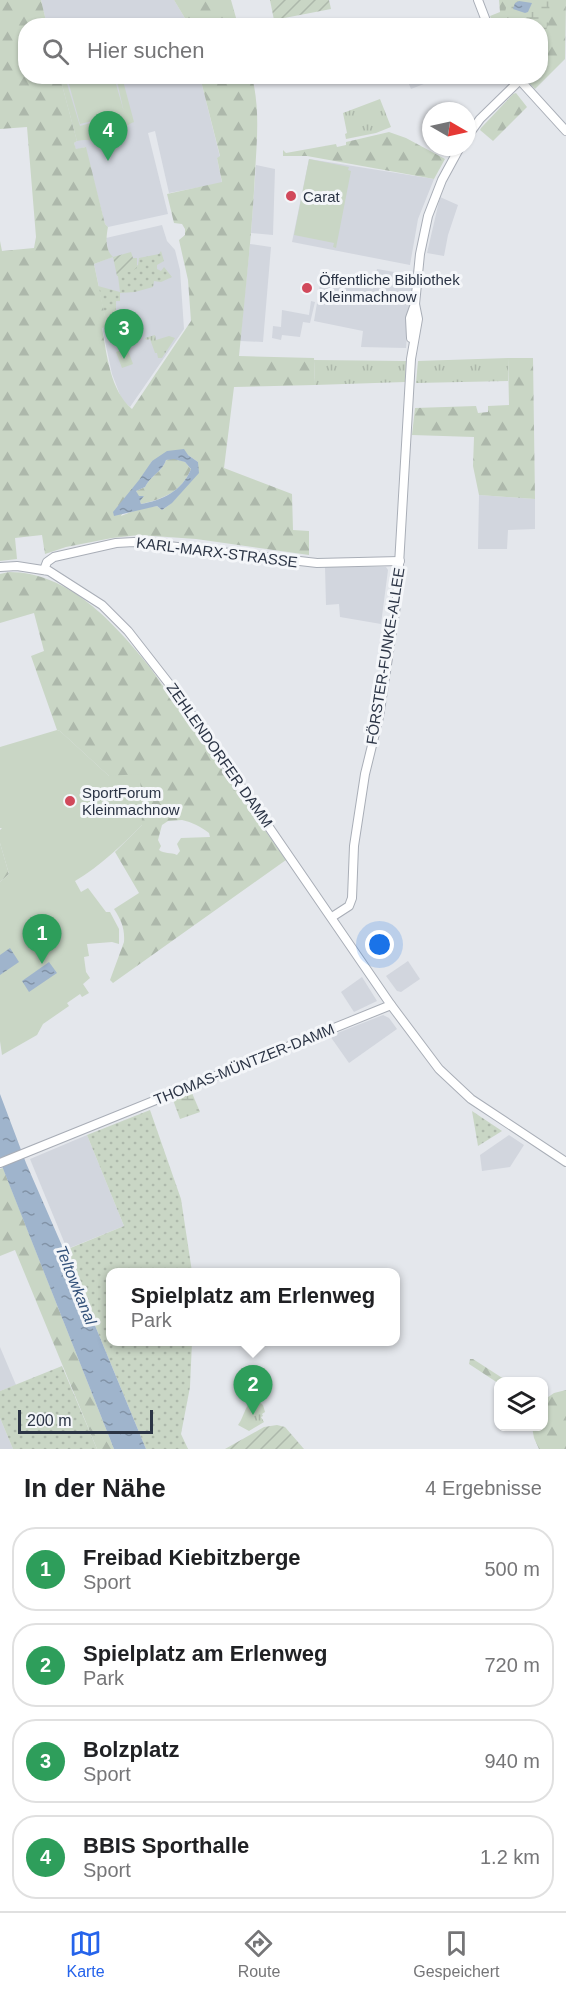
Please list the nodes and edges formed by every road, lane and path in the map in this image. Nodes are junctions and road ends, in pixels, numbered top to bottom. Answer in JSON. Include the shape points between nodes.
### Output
{"nodes":[{"id":1,"x":478,"y":0,"type":"edge"},
{"id":2,"x":485,"y":18,"type":"edge"},
{"id":3,"x":512,"y":84,"type":"edge"},
{"id":4,"x":522,"y":84,"type":"edge"},
{"id":5,"x":476,"y":125,"type":"edge"},
{"id":6,"x":566,"y":131,"type":"edge"},
{"id":7,"x":455,"y":156,"type":"edge"},
{"id":8,"x":400,"y":561,"type":"junction"},
{"id":9,"x":0,"y":567,"type":"edge"},
{"id":10,"x":44,"y":570,"type":"junction"},
{"id":11,"x":332,"y":917,"type":"junction"},
{"id":12,"x":357,"y":953,"type":"junction"},
{"id":13,"x":391,"y":1005,"type":"junction"},
{"id":14,"x":381,"y":1009,"type":"junction"},
{"id":15,"x":566,"y":1162,"type":"edge"},
{"id":16,"x":0,"y":1163,"type":"edge"}],
"edges":[{"from":1,"to":2,"type":"street"},
{"from":3,"to":5,"type":"street"},
{"from":4,"to":6,"type":"street"},
{"from":7,"to":8,"type":"street","name":"FÖRSTER-FUNKE-ALLEE","via":[[428,216],[411,311]]},
{"from":8,"to":10,"type":"street","name":"KARL-MARX-STRASSE","via":[[310,563],[135,542],[54,557]]},
{"from":8,"to":11,"type":"street","name":"FÖRSTER-FUNKE-ALLEE","via":[[380,706],[354,846],[352,898],[349,906]]},
{"from":9,"to":10,"type":"street","name":"ZEHLENDORFER DAMM"},
{"from":10,"to":11,"type":"street","name":"ZEHLENDORFER DAMM","via":[[102,604],[128,631],[177,693]]},
{"from":11,"to":12,"type":"street","name":"ZEHLENDORFER DAMM"},
{"from":12,"to":13,"type":"street","name":"ZEHLENDORFER DAMM"},
{"from":12,"to":14,"type":"street","via":[[363,971],[381,996]]},
{"from":13,"to":14,"type":"street","name":"THOMAS-MÜNTZER-DAMM"},
{"from":13,"to":15,"type":"street","name":"ZEHLENDORFER DAMM","via":[[439,1069],[471,1099]]},
{"from":14,"to":16,"type":"street","name":"THOMAS-MÜNTZER-DAMM"}]}
